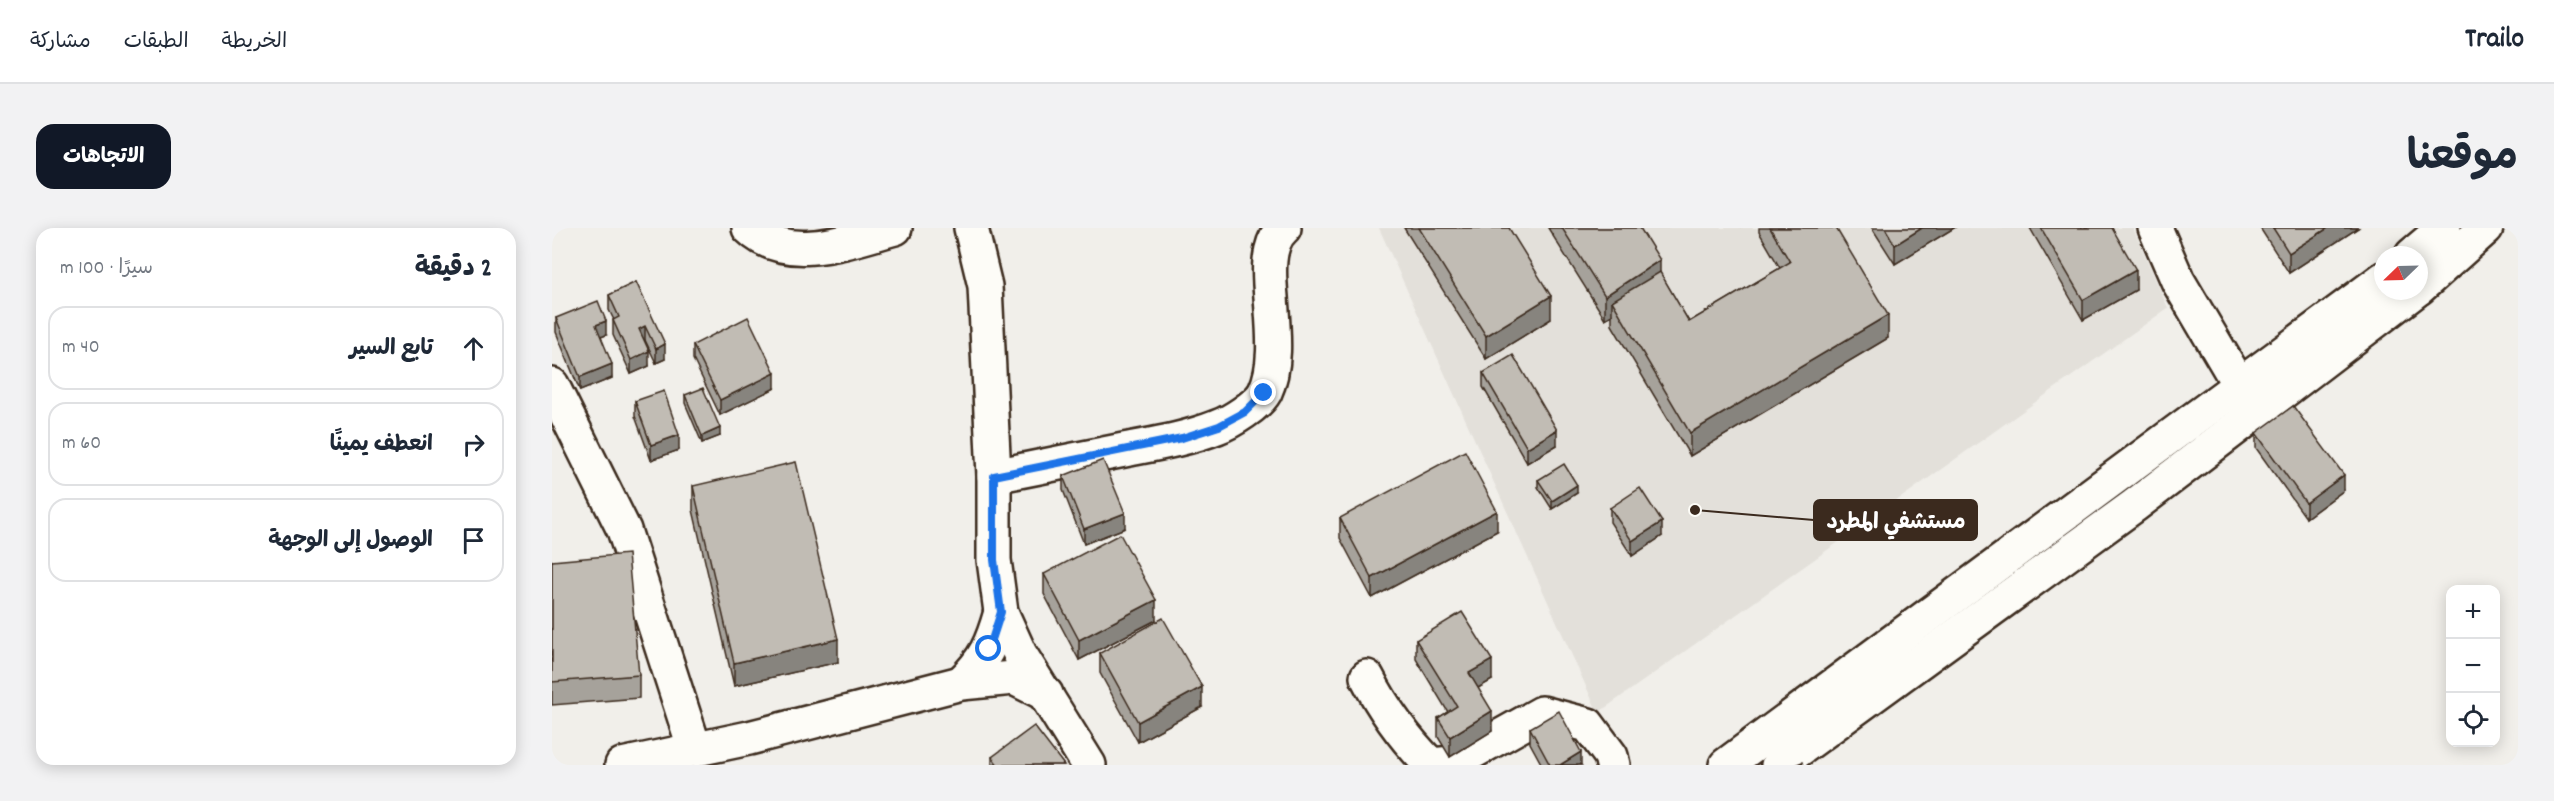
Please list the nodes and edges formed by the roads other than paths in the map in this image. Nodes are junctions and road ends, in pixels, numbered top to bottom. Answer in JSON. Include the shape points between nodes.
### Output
{"nodes":[{"id":1,"x":749,"y":228,"type":"edge"},
{"id":2,"x":895,"y":228,"type":"edge"},
{"id":3,"x":971,"y":228,"type":"edge"},
{"id":4,"x":1284,"y":228,"type":"edge"},
{"id":5,"x":2155,"y":228,"type":"edge"},
{"id":6,"x":2444,"y":228,"type":"edge"},
{"id":7,"x":2486,"y":228,"type":"edge"},
{"id":8,"x":2423,"y":246,"type":"edge"},
{"id":9,"x":2428,"y":280,"type":"edge"},
{"id":10,"x":2374,"y":286,"type":"edge"},
{"id":11,"x":2403,"y":300,"type":"edge"},
{"id":12,"x":552,"y":385,"type":"edge"},
{"id":13,"x":2240,"y":386,"type":"junction"},
{"id":14,"x":994,"y":476,"type":"junction"},
{"id":15,"x":1959,"y":593,"type":"junction"},
{"id":16,"x":1001,"y":612,"type":"junction"},
{"id":17,"x":1979,"y":619,"type":"junction"},
{"id":18,"x":1367,"y":676,"type":"dead end"},
{"id":19,"x":961,"y":683,"type":"junction"},
{"id":20,"x":1046,"y":694,"type":"junction"},
{"id":21,"x":695,"y":750,"type":"junction"},
{"id":22,"x":622,"y":765,"type":"edge"},
{"id":23,"x":1089,"y":765,"type":"edge"},
{"id":24,"x":1613,"y":765,"type":"edge"},
{"id":25,"x":1726,"y":765,"type":"edge"},
{"id":26,"x":1778,"y":765,"type":"edge"}],
"edges":[{"from":1,"to":2,"type":"street","via":[[760,239],[798,248],[839,243]]},
{"from":3,"to":14,"type":"street","via":[[985,286]]},
{"from":4,"to":14,"type":"street","via":[[1272,249],[1269,271],[1274,332],[1272,363],[1264,393],[1245,412],[1219,426],[1182,438]]},
{"from":5,"to":13,"type":"street","via":[[2178,281]]},
{"from":6,"to":8,"type":"street"},
{"from":7,"to":9,"type":"street"},
{"from":10,"to":13,"type":"street"},
{"from":11,"to":17,"type":"street"},
{"from":12,"to":21,"type":"street","via":[[624,530]]},
{"from":13,"to":15,"type":"street"},
{"from":14,"to":16,"type":"street","via":[[994,560]]},
{"from":15,"to":17,"type":"street"},
{"from":15,"to":25,"type":"street"},
{"from":16,"to":19,"type":"street","via":[[989,649],[979,666]]},
{"from":16,"to":20,"type":"street","via":[[1020,654]]},
{"from":17,"to":26,"type":"street"},
{"from":18,"to":24,"type":"street","via":[[1380,703],[1408,742],[1431,765],[1453,763],[1542,713],[1588,725],[1611,756]]},
{"from":19,"to":20,"type":"street","via":[[1014,678]]},
{"from":19,"to":21,"type":"street"},
{"from":20,"to":23,"type":"street"},
{"from":21,"to":22,"type":"street"}]}
